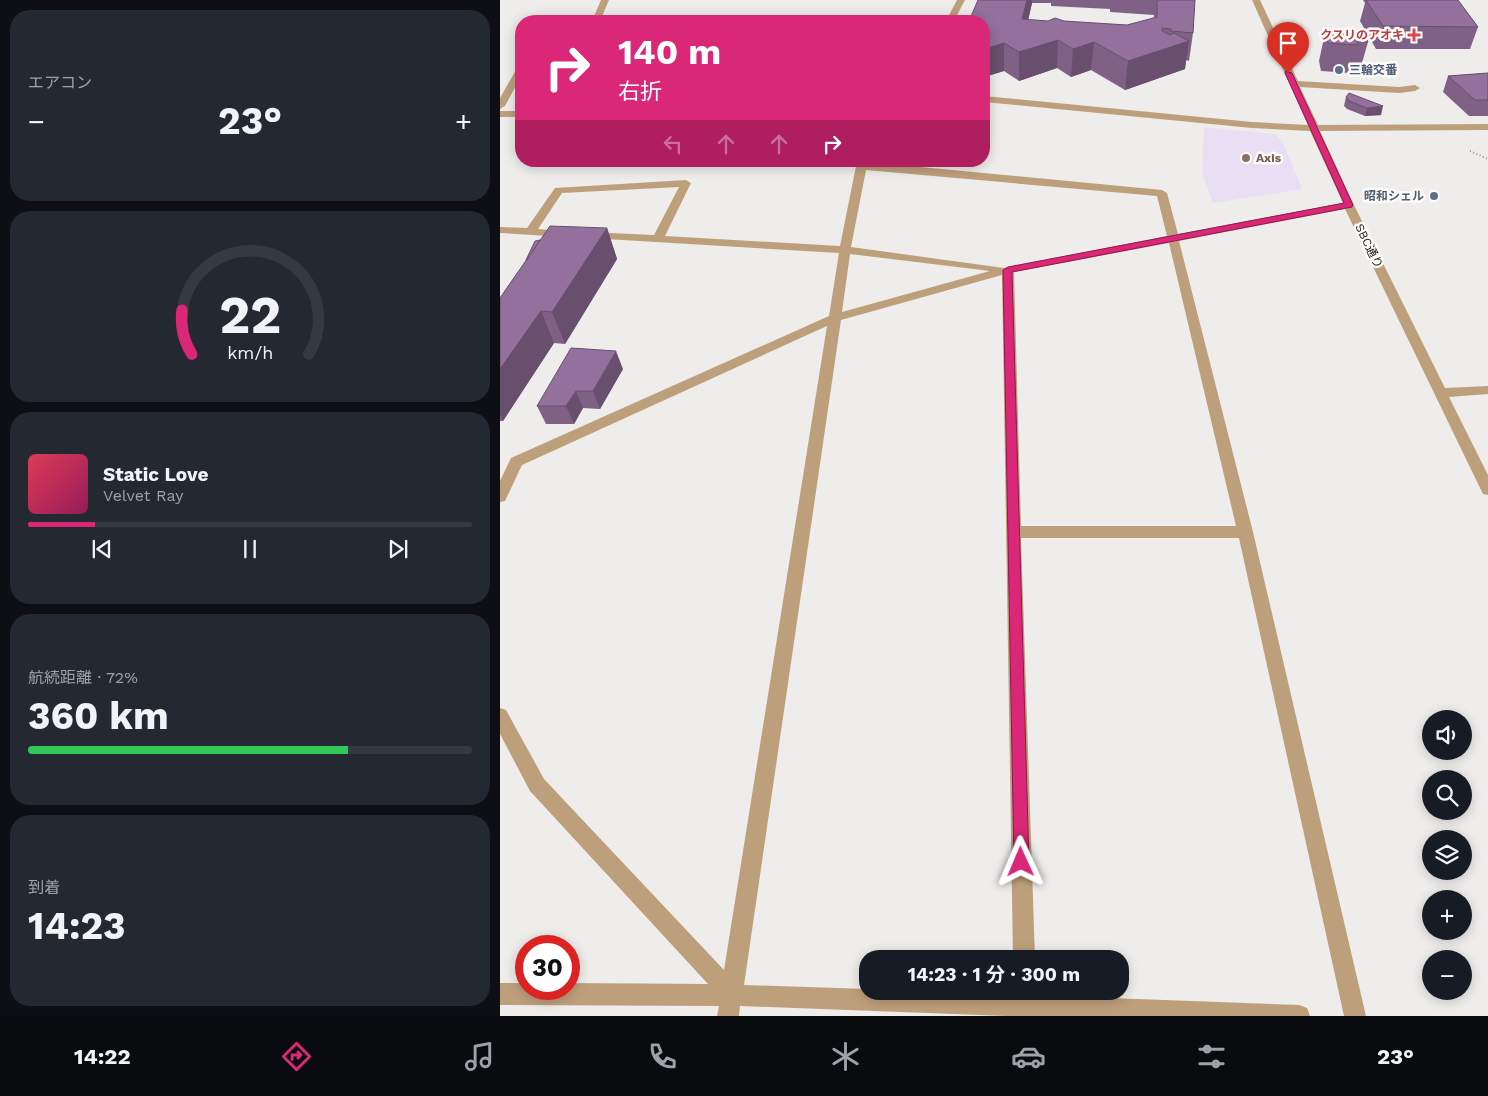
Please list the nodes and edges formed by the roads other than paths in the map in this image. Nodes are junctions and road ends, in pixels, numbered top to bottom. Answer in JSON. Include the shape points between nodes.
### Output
{"nodes":[{"id":1,"x":605,"y":0,"type":"edge"},
{"id":2,"x":960,"y":0,"type":"edge"},
{"id":3,"x":1256,"y":0,"type":"edge"},
{"id":4,"x":599,"y":15,"type":"edge"},
{"id":5,"x":953,"y":15,"type":"edge"},
{"id":6,"x":515,"y":79,"type":"edge"},
{"id":7,"x":1293,"y":84,"type":"junction"},
{"id":8,"x":1415,"y":88,"type":"dead end"},
{"id":9,"x":990,"y":100,"type":"edge"},
{"id":10,"x":500,"y":106,"type":"edge"},
{"id":11,"x":500,"y":114,"type":"edge"},
{"id":12,"x":515,"y":114,"type":"edge"},
{"id":13,"x":1488,"y":127,"type":"edge"},
{"id":14,"x":1314,"y":128,"type":"junction"},
{"id":15,"x":861,"y":167,"type":"edge"},
{"id":16,"x":903,"y":167,"type":"edge"},
{"id":17,"x":1349,"y":205,"type":"junction"},
{"id":18,"x":500,"y":230,"type":"edge"},
{"id":19,"x":531,"y":231,"type":"junction"},
{"id":20,"x":1174,"y":238,"type":"junction"},
{"id":21,"x":658,"y":239,"type":"junction"},
{"id":22,"x":845,"y":250,"type":"junction"},
{"id":23,"x":1008,"y":270,"type":"junction"},
{"id":24,"x":834,"y":318,"type":"junction"},
{"id":25,"x":1488,"y":390,"type":"edge"},
{"id":26,"x":1442,"y":393,"type":"junction"},
{"id":27,"x":1488,"y":490,"type":"edge"},
{"id":28,"x":500,"y":497,"type":"edge"},
{"id":29,"x":1013,"y":532,"type":"junction"},
{"id":30,"x":1245,"y":532,"type":"junction"},
{"id":31,"x":500,"y":716,"type":"edge"},
{"id":32,"x":1024,"y":950,"type":"edge"},
{"id":33,"x":500,"y":994,"type":"edge"},
{"id":34,"x":733,"y":995,"type":"junction"},
{"id":35,"x":859,"y":996,"type":"edge"},
{"id":36,"x":1055,"y":1000,"type":"edge"},
{"id":37,"x":728,"y":1016,"type":"edge"},
{"id":38,"x":1299,"y":1016,"type":"edge"},
{"id":39,"x":1355,"y":1016,"type":"edge"}],
"edges":[{"from":1,"to":4,"type":"street"},
{"from":2,"to":5,"type":"street"},
{"from":3,"to":7,"type":"street","name":"SBC通り"},
{"from":6,"to":10,"type":"street"},
{"from":7,"to":8,"type":"street","via":[[1399,90]]},
{"from":7,"to":14,"type":"street","name":"SBC通り"},
{"from":9,"to":14,"type":"street"},
{"from":11,"to":12,"type":"street"},
{"from":13,"to":14,"type":"street"},
{"from":14,"to":17,"type":"street","name":"SBC通り"},
{"from":15,"to":22,"type":"street"},
{"from":16,"to":20,"type":"street","via":[[1162,192]]},
{"from":17,"to":20,"type":"street"},
{"from":17,"to":26,"type":"street","name":"SBC通り"},
{"from":18,"to":19,"type":"street"},
{"from":19,"to":21,"type":"street"},
{"from":19,"to":21,"type":"street","via":[[559,190],[686,183]]},
{"from":20,"to":23,"type":"street"},
{"from":20,"to":30,"type":"street"},
{"from":21,"to":22,"type":"street"},
{"from":22,"to":23,"type":"street"},
{"from":22,"to":24,"type":"street"},
{"from":23,"to":24,"type":"street"},
{"from":23,"to":29,"type":"street"},
{"from":24,"to":28,"type":"street","via":[[516,462]]},
{"from":24,"to":34,"type":"street"},
{"from":25,"to":26,"type":"street"},
{"from":26,"to":27,"type":"street","name":"SBC通り"},
{"from":29,"to":30,"type":"street"},
{"from":29,"to":32,"type":"street"},
{"from":30,"to":39,"type":"street"},
{"from":31,"to":34,"type":"street","via":[[537,785]]},
{"from":33,"to":34,"type":"street"},
{"from":34,"to":35,"type":"street"},
{"from":34,"to":37,"type":"street"},
{"from":36,"to":38,"type":"street"}]}
